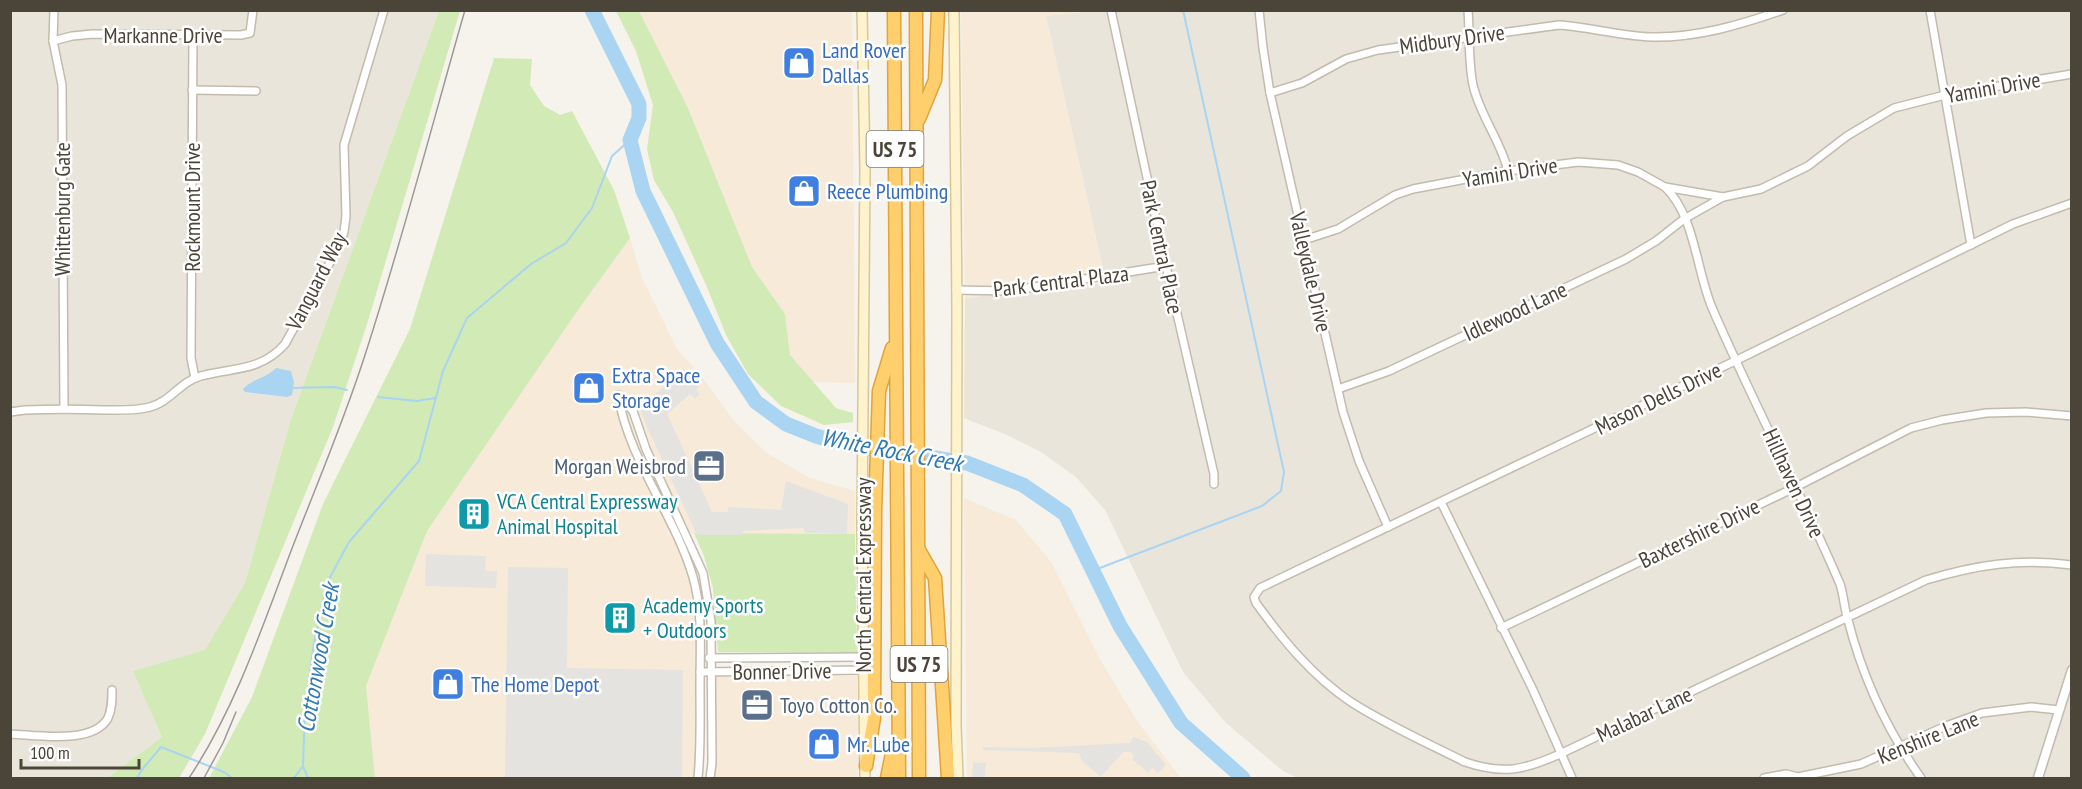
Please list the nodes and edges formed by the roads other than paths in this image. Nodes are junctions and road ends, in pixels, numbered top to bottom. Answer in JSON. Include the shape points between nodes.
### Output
{"nodes":[{"id":1,"x":54,"y":10,"type":"edge"},
{"id":2,"x":253,"y":10,"type":"edge"},
{"id":3,"x":384,"y":10,"type":"edge"},
{"id":4,"x":862,"y":10,"type":"edge"},
{"id":5,"x":916,"y":10,"type":"edge"},
{"id":6,"x":938,"y":10,"type":"edge"},
{"id":7,"x":954,"y":10,"type":"edge"},
{"id":8,"x":1111,"y":10,"type":"edge"},
{"id":9,"x":1259,"y":10,"type":"edge"},
{"id":10,"x":1468,"y":10,"type":"edge"},
{"id":11,"x":1783,"y":10,"type":"edge"},
{"id":12,"x":1930,"y":10,"type":"edge"},
{"id":13,"x":893,"y":12,"type":"edge"},
{"id":14,"x":193,"y":35,"type":"junction"},
{"id":15,"x":1470,"y":37,"type":"junction"},
{"id":16,"x":53,"y":41,"type":"junction"},
{"id":17,"x":2072,"y":74,"type":"edge"},
{"id":18,"x":192,"y":90,"type":"junction"},
{"id":19,"x":256,"y":91,"type":"dead end"},
{"id":20,"x":1270,"y":93,"type":"junction"},
{"id":21,"x":1945,"y":95,"type":"junction"},
{"id":22,"x":916,"y":126,"type":"junction"},
{"id":23,"x":1508,"y":171,"type":"junction"},
{"id":24,"x":1665,"y":187,"type":"junction"},
{"id":25,"x":1723,"y":197,"type":"junction"},
{"id":26,"x":2072,"y":202,"type":"edge"},
{"id":27,"x":1684,"y":219,"type":"junction"},
{"id":28,"x":1304,"y":240,"type":"junction"},
{"id":29,"x":1971,"y":246,"type":"junction"},
{"id":30,"x":1166,"y":266,"type":"junction"},
{"id":31,"x":956,"y":290,"type":"junction"},
{"id":32,"x":896,"y":335,"type":"junction"},
{"id":33,"x":1737,"y":360,"type":"junction"},
{"id":34,"x":195,"y":378,"type":"junction"},
{"id":35,"x":1338,"y":389,"type":"junction"},
{"id":36,"x":63,"y":409,"type":"junction"},
{"id":37,"x":10,"y":412,"type":"edge"},
{"id":38,"x":2072,"y":416,"type":"edge"},
{"id":39,"x":1214,"y":484,"type":"dead end"},
{"id":40,"x":1796,"y":487,"type":"junction"},
{"id":41,"x":1441,"y":501,"type":"junction"},
{"id":42,"x":1388,"y":527,"type":"junction"},
{"id":43,"x":688,"y":538,"type":"junction"},
{"id":44,"x":678,"y":541,"type":"junction"},
{"id":45,"x":919,"y":549,"type":"junction"},
{"id":46,"x":2072,"y":565,"type":"edge"},
{"id":47,"x":1256,"y":603,"type":"joint"},
{"id":48,"x":1847,"y":618,"type":"junction"},
{"id":49,"x":1501,"y":628,"type":"junction"},
{"id":50,"x":863,"y":657,"type":"junction"},
{"id":51,"x":700,"y":658,"type":"junction"},
{"id":52,"x":711,"y":658,"type":"junction"},
{"id":53,"x":863,"y":670,"type":"junction"},
{"id":54,"x":2072,"y":670,"type":"edge"},
{"id":55,"x":700,"y":672,"type":"junction"},
{"id":56,"x":712,"y":672,"type":"junction"},
{"id":57,"x":112,"y":690,"type":"dead end"},
{"id":58,"x":2059,"y":710,"type":"junction"},
{"id":59,"x":898,"y":721,"type":"junction"},
{"id":60,"x":10,"y":734,"type":"edge"},
{"id":61,"x":1899,"y":748,"type":"junction"},
{"id":62,"x":1560,"y":754,"type":"junction"},
{"id":63,"x":865,"y":772,"type":"edge"},
{"id":64,"x":698,"y":778,"type":"edge"},
{"id":65,"x":710,"y":778,"type":"edge"},
{"id":66,"x":887,"y":778,"type":"edge"},
{"id":67,"x":899,"y":778,"type":"edge"},
{"id":68,"x":919,"y":778,"type":"edge"},
{"id":69,"x":948,"y":778,"type":"edge"},
{"id":70,"x":958,"y":778,"type":"edge"},
{"id":71,"x":1572,"y":778,"type":"edge"},
{"id":72,"x":1764,"y":778,"type":"edge"},
{"id":73,"x":1797,"y":778,"type":"edge"},
{"id":74,"x":1921,"y":778,"type":"edge"},
{"id":75,"x":2038,"y":778,"type":"edge"}],
"edges":[{"from":1,"to":16,"type":"street","name":"Whittenburg Gate"},
{"from":2,"to":14,"type":"street","name":"Markanne Drive","via":[[250,33]]},
{"from":3,"to":34,"type":"street","name":"Vanguard Way","via":[[344,145],[346,216],[339,246],[278,351],[249,368]]},
{"from":4,"to":50,"type":"main road","name":"North Central Expressway"},
{"from":5,"to":22,"type":"highway","number":"US 75"},
{"from":6,"to":22,"type":"highway","via":[[935,80]]},
{"from":7,"to":31,"type":"main road"},
{"from":8,"to":30,"type":"street","name":"Park Central Place"},
{"from":9,"to":20,"type":"street","name":"Valleydale Drive"},
{"from":10,"to":15,"type":"street"},
{"from":11,"to":15,"type":"street","name":"Midbury Drive","via":[[1714,31],[1675,36],[1650,37],[1559,25]]},
{"from":12,"to":21,"type":"street"},
{"from":13,"to":32,"type":"highway","name":"North Central Expressway","number":"US 75"},
{"from":14,"to":16,"type":"street","name":"Markanne Drive","via":[[93,34]]},
{"from":14,"to":18,"type":"street","name":"Rockmount Drive"},
{"from":15,"to":20,"type":"street","name":"Midbury Drive","via":[[1362,54],[1333,64],[1290,88]]},
{"from":15,"to":23,"type":"street","via":[[1473,85]]},
{"from":16,"to":36,"type":"street","name":"Whittenburg Gate","via":[[62,84]]},
{"from":17,"to":21,"type":"street","name":"Yamini Drive"},
{"from":18,"to":19,"type":"street"},
{"from":18,"to":34,"type":"street","name":"Rockmount Drive","via":[[191,358]]},
{"from":20,"to":28,"type":"street","name":"Valleydale Drive"},
{"from":21,"to":25,"type":"street","name":"Yamini Drive","via":[[1894,108],[1786,178],[1761,189]]},
{"from":21,"to":29,"type":"street"},
{"from":22,"to":45,"type":"highway","number":"US 75"},
{"from":23,"to":24,"type":"street","name":"Yamini Drive","via":[[1578,162],[1618,165]]},
{"from":23,"to":28,"type":"street","name":"Yamini Drive","via":[[1395,195],[1338,229]]},
{"from":24,"to":25,"type":"street","name":"Yamini Drive"},
{"from":24,"to":27,"type":"street","name":"Hillhaven Drive"},
{"from":25,"to":27,"type":"street","name":"Yamini Drive"},
{"from":26,"to":29,"type":"street","name":"Mason Dells Drive","via":[[2013,224]]},
{"from":27,"to":33,"type":"street","name":"Hillhaven Drive","via":[[1708,298]]},
{"from":27,"to":35,"type":"street","name":"Idlewood Lane","via":[[1632,256],[1389,371]]},
{"from":28,"to":35,"type":"street","name":"Valleydale Drive"},
{"from":29,"to":33,"type":"street","name":"Mason Dells Drive"},
{"from":30,"to":31,"type":"street","name":"Park Central Plaza","via":[[1009,291]]},
{"from":30,"to":39,"type":"street","name":"Park Central Place"},
{"from":31,"to":70,"type":"main road"},
{"from":32,"to":59,"type":"highway","name":"North Central Expressway","number":"US 75"},
{"from":32,"to":63,"type":"highway","via":[[879,391],[874,718]]},
{"from":33,"to":40,"type":"street","name":"Hillhaven Drive"},
{"from":33,"to":41,"type":"street","name":"Mason Dells Drive"},
{"from":34,"to":36,"type":"street","name":"Vanguard Way","via":[[156,405],[140,409]]},
{"from":35,"to":42,"type":"street","name":"Valleydale Drive","via":[[1359,461]]},
{"from":36,"to":37,"type":"street","name":"Vanguard Way"},
{"from":38,"to":40,"type":"street","name":"Baxtershire Drive","via":[[1986,413],[1923,424]]},
{"from":40,"to":48,"type":"street","name":"Hillhaven Drive","via":[[1840,584]]},
{"from":40,"to":49,"type":"street","name":"Baxtershire Drive"},
{"from":41,"to":42,"type":"street","name":"Mason Dells Drive"},
{"from":41,"to":49,"type":"street"},
{"from":42,"to":47,"type":"street","name":"Mason Dells Drive","via":[[1260,588],[1255,593]]},
{"from":43,"to":44,"type":"street"},
{"from":43,"to":44,"type":"street","via":[[646,449],[633,411],[618,394],[635,453]]},
{"from":43,"to":52,"type":"street","via":[[703,573]]},
{"from":44,"to":51,"type":"street","via":[[693,576],[698,602]]},
{"from":45,"to":68,"type":"highway","number":"US 75"},
{"from":45,"to":69,"type":"highway","via":[[935,578]]},
{"from":46,"to":48,"type":"street","name":"Malabar Lane","via":[[2030,562],[1977,566],[1926,580]]},
{"from":47,"to":62,"type":"street","name":"Malabar Lane","via":[[1312,671],[1350,701],[1465,762],[1503,771],[1535,765]]},
{"from":48,"to":61,"type":"street","name":"Hillhaven Drive","via":[[1868,685]]},
{"from":48,"to":62,"type":"street","name":"Malabar Lane"},
{"from":49,"to":62,"type":"street"},
{"from":50,"to":52,"type":"street","name":"Bonner Drive"},
{"from":50,"to":53,"type":"main road","name":"North Central Expressway"},
{"from":51,"to":52,"type":"street","name":"Bonner Drive"},
{"from":51,"to":55,"type":"street"},
{"from":52,"to":56,"type":"street"},
{"from":53,"to":56,"type":"street","name":"Bonner Drive"},
{"from":53,"to":63,"type":"main road","name":"North Central Expressway"},
{"from":54,"to":58,"type":"street"},
{"from":55,"to":56,"type":"street","name":"Bonner Drive"},
{"from":55,"to":64,"type":"street"},
{"from":56,"to":65,"type":"street"},
{"from":57,"to":60,"type":"street","via":[[107,720],[88,734]]},
{"from":58,"to":61,"type":"street","name":"Kenshire Lane","via":[[2031,707],[1980,714]]},
{"from":58,"to":75,"type":"street"},
{"from":59,"to":66,"type":"highway"},
{"from":59,"to":67,"type":"highway","name":"North Central Expressway","number":"US 75"},
{"from":61,"to":73,"type":"street","name":"Kenshire Lane","via":[[1862,764]]},
{"from":61,"to":74,"type":"street","name":"Hillhaven Drive"},
{"from":62,"to":71,"type":"street"},
{"from":72,"to":73,"type":"street","name":"Kenshire Lane","via":[[1786,774]]}]}
